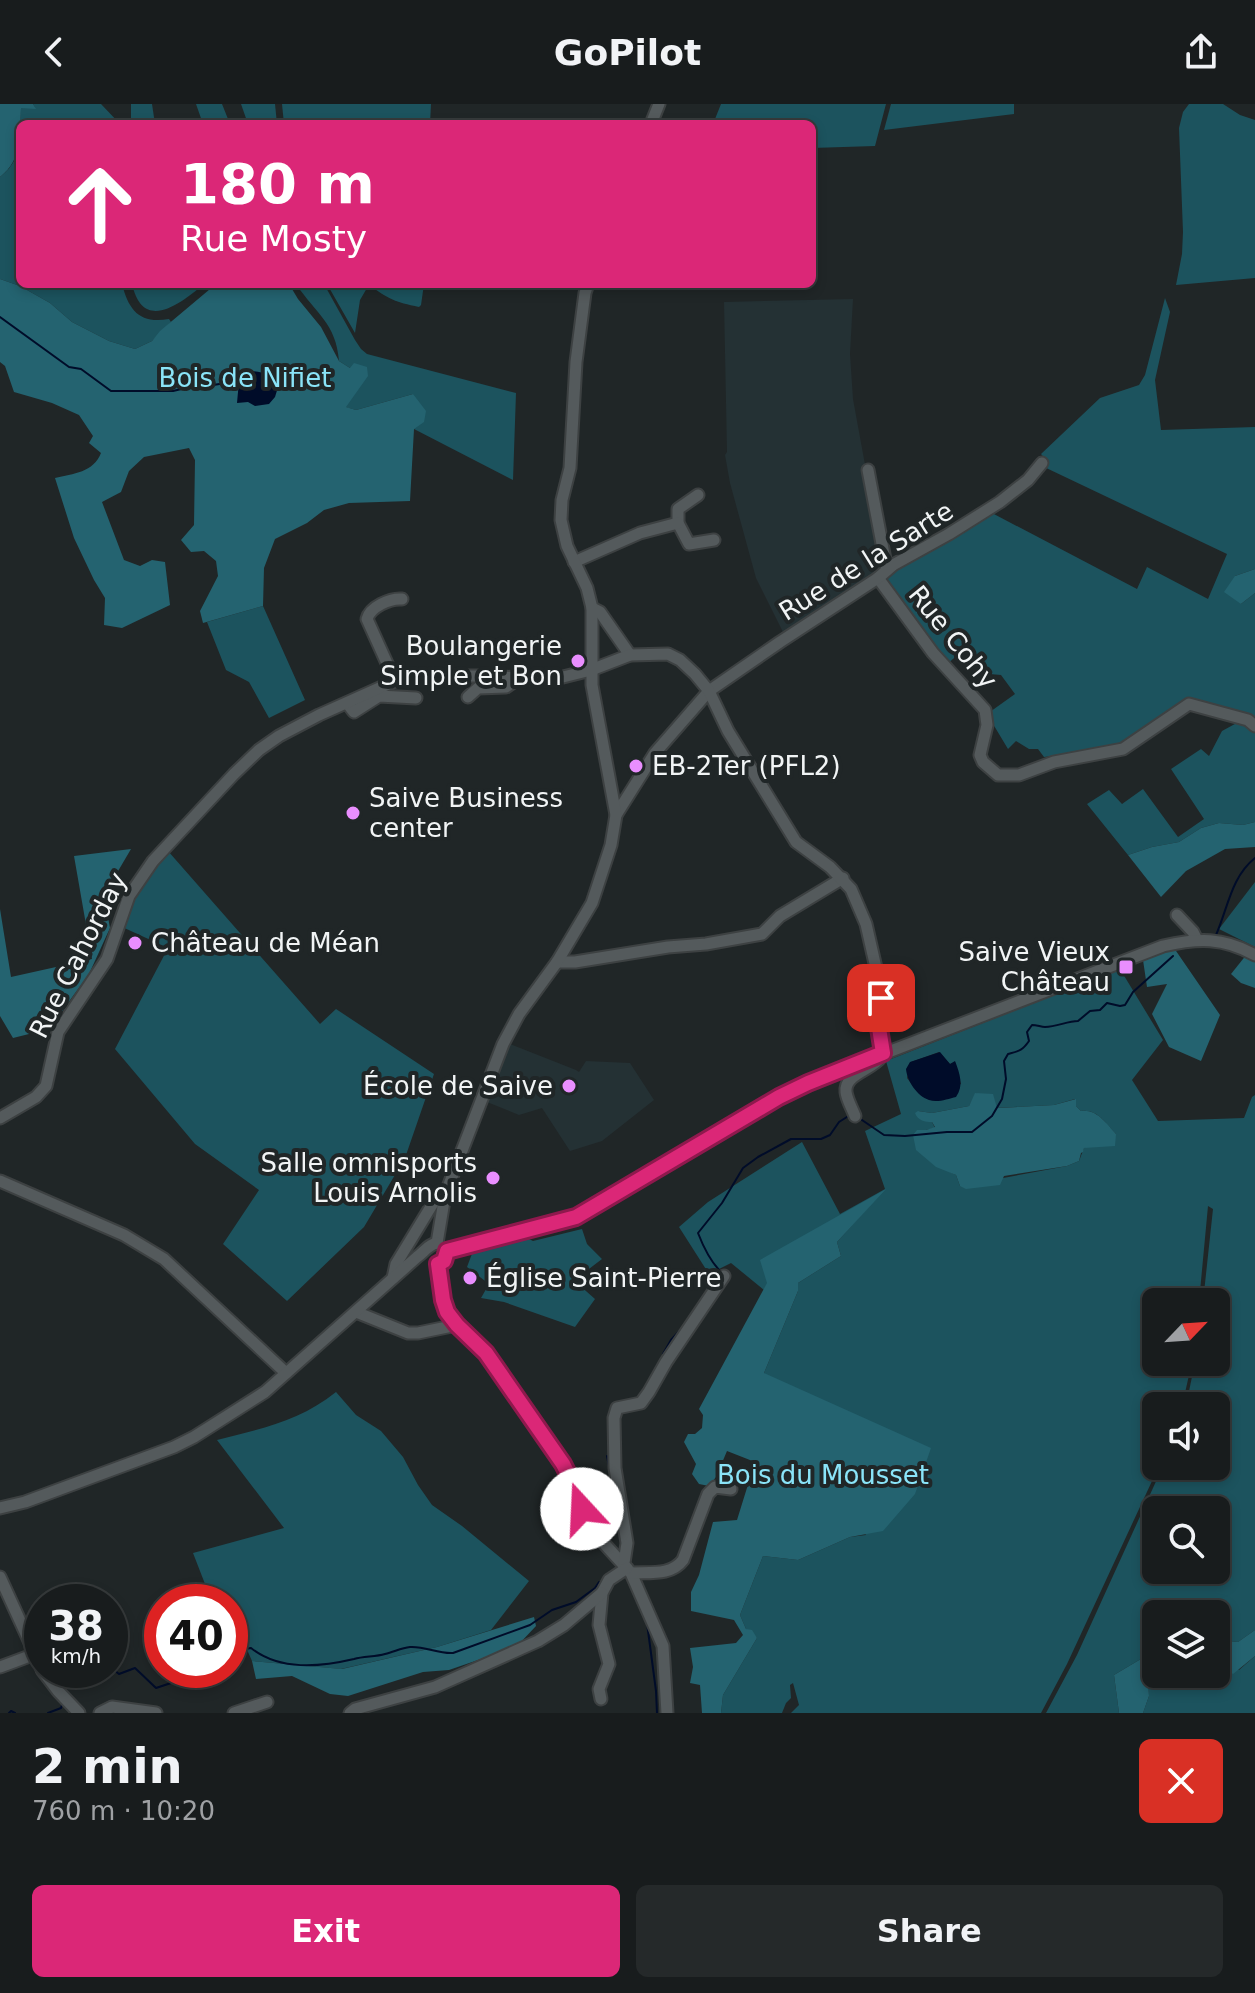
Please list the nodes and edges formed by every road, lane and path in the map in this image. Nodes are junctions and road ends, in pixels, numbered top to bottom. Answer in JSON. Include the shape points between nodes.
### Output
{"nodes":[{"id":1,"x":587,"y":288,"type":"edge"},
{"id":2,"x":1042,"y":463,"type":"dead end"},
{"id":3,"x":868,"y":470,"type":"dead end"},
{"id":4,"x":698,"y":495,"type":"dead end"},
{"id":5,"x":678,"y":523,"type":"junction"},
{"id":6,"x":714,"y":540,"type":"dead end"},
{"id":7,"x":574,"y":562,"type":"junction"},
{"id":8,"x":882,"y":574,"type":"junction"},
{"id":9,"x":402,"y":599,"type":"dead end"},
{"id":10,"x":592,"y":608,"type":"junction"},
{"id":11,"x":630,"y":655,"type":"junction"},
{"id":12,"x":591,"y":670,"type":"junction"},
{"id":13,"x":520,"y":678,"type":"junction"},
{"id":14,"x":395,"y":681,"type":"junction"},
{"id":15,"x":709,"y":691,"type":"junction"},
{"id":16,"x":468,"y":697,"type":"dead end"},
{"id":17,"x":416,"y":698,"type":"dead end"},
{"id":18,"x":347,"y":703,"type":"junction"},
{"id":19,"x":1255,"y":726,"type":"edge"},
{"id":20,"x":616,"y":815,"type":"junction"},
{"id":21,"x":843,"y":878,"type":"junction"},
{"id":22,"x":1177,"y":915,"type":"dead end"},
{"id":23,"x":1197,"y":940,"type":"junction"},
{"id":24,"x":1255,"y":955,"type":"edge"},
{"id":25,"x":557,"y":962,"type":"junction"},
{"id":26,"x":883,"y":1053,"type":"junction"},
{"id":27,"x":854,"y":1114,"type":"dead end"},
{"id":28,"x":0,"y":1118,"type":"edge"},
{"id":29,"x":0,"y":1181,"type":"edge"},
{"id":30,"x":445,"y":1195,"type":"junction"},
{"id":31,"x":432,"y":1254,"type":"junction"},
{"id":32,"x":724,"y":1276,"type":"dead end"},
{"id":33,"x":393,"y":1278,"type":"junction"},
{"id":34,"x":356,"y":1312,"type":"junction"},
{"id":35,"x":457,"y":1325,"type":"junction"},
{"id":36,"x":286,"y":1373,"type":"junction"},
{"id":37,"x":731,"y":1489,"type":"dead end"},
{"id":38,"x":0,"y":1508,"type":"edge"},
{"id":39,"x":627,"y":1568,"type":"junction"},
{"id":40,"x":2,"y":1585,"type":"edge"},
{"id":41,"x":602,"y":1593,"type":"junction"},
{"id":42,"x":24,"y":1631,"type":"edge"},
{"id":43,"x":24,"y":1658,"type":"edge"},
{"id":44,"x":0,"y":1667,"type":"edge"},
{"id":45,"x":56,"y":1688,"type":"edge"},
{"id":46,"x":601,"y":1699,"type":"dead end"},
{"id":47,"x":267,"y":1702,"type":"dead end"},
{"id":48,"x":79,"y":1713,"type":"edge"},
{"id":49,"x":100,"y":1713,"type":"edge"},
{"id":50,"x":156,"y":1713,"type":"edge"},
{"id":51,"x":234,"y":1713,"type":"edge"},
{"id":52,"x":350,"y":1713,"type":"edge"},
{"id":53,"x":667,"y":1713,"type":"edge"}],
"edges":[{"from":1,"to":7,"type":"street","via":[[561,520]]},
{"from":2,"to":8,"type":"street","name":"Rue de la Sarte","via":[[1000,502]]},
{"from":3,"to":8,"type":"street"},
{"from":4,"to":5,"type":"street","via":[[678,509]]},
{"from":5,"to":6,"type":"street","via":[[689,544]]},
{"from":5,"to":7,"type":"street"},
{"from":7,"to":10,"type":"street"},
{"from":8,"to":15,"type":"street","name":"Rue de la Sarte"},
{"from":8,"to":19,"type":"street","name":"Rue Cohy","via":[[933,653],[985,710],[980,755],[998,775],[1019,775],[1054,762],[1123,749],[1189,704]]},
{"from":9,"to":14,"type":"street","via":[[370,611],[367,619]]},
{"from":10,"to":11,"type":"street"},
{"from":10,"to":12,"type":"street"},
{"from":11,"to":12,"type":"street","name":"Rue Cahorday"},
{"from":11,"to":15,"type":"street","via":[[668,654]]},
{"from":12,"to":13,"type":"street","name":"Rue Cahorday","via":[[551,680]]},
{"from":12,"to":20,"type":"street"},
{"from":13,"to":14,"type":"street","name":"Rue Cahorday"},
{"from":13,"to":16,"type":"street","via":[[506,687],[478,688]]},
{"from":14,"to":18,"type":"street","name":"Rue Cahorday"},
{"from":15,"to":20,"type":"street","name":"Rue de la Sarte","via":[[655,753]]},
{"from":15,"to":21,"type":"street","via":[[796,842]]},
{"from":17,"to":18,"type":"street","via":[[379,696],[354,712]]},
{"from":18,"to":28,"type":"street","name":"Rue Cahorday","via":[[259,750],[153,861],[129,896],[107,959],[58,1032],[46,1086]]},
{"from":20,"to":25,"type":"street","via":[[592,903]]},
{"from":21,"to":25,"type":"street","via":[[780,916],[762,934]]},
{"from":21,"to":26,"type":"street","via":[[866,924],[880,989]]},
{"from":22,"to":23,"type":"street"},
{"from":23,"to":24,"type":"street","via":[[1222,942]]},
{"from":23,"to":26,"type":"street","via":[[1163,946]]},
{"from":25,"to":30,"type":"street","via":[[507,1034]]},
{"from":26,"to":27,"type":"street","via":[[846,1086]]},
{"from":26,"to":31,"type":"street","via":[[779,1097],[576,1217],[447,1251],[443,1245]]},
{"from":29,"to":36,"type":"street","via":[[124,1235],[164,1259]]},
{"from":30,"to":31,"type":"street"},
{"from":30,"to":33,"type":"street","via":[[435,1200]]},
{"from":31,"to":33,"type":"street"},
{"from":31,"to":35,"type":"street","via":[[447,1312]]},
{"from":32,"to":39,"type":"street","via":[[641,1403],[617,1408],[615,1468]]},
{"from":33,"to":34,"type":"street"},
{"from":34,"to":35,"type":"street","via":[[408,1333]]},
{"from":34,"to":36,"type":"street"},
{"from":35,"to":39,"type":"street","via":[[486,1353],[563,1464],[589,1527]]},
{"from":36,"to":38,"type":"street","via":[[251,1402],[174,1447]]},
{"from":37,"to":39,"type":"street","via":[[715,1487],[708,1494],[678,1567]]},
{"from":39,"to":41,"type":"street","via":[[609,1580]]},
{"from":39,"to":53,"type":"street","via":[[663,1646]]},
{"from":40,"to":42,"type":"street"},
{"from":41,"to":46,"type":"street","via":[[599,1625],[609,1664],[599,1689]]},
{"from":41,"to":52,"type":"street","via":[[538,1641],[435,1687]]},
{"from":43,"to":44,"type":"street"},
{"from":45,"to":48,"type":"street"},
{"from":47,"to":51,"type":"street"},
{"from":49,"to":50,"type":"street","via":[[112,1707]]}]}
